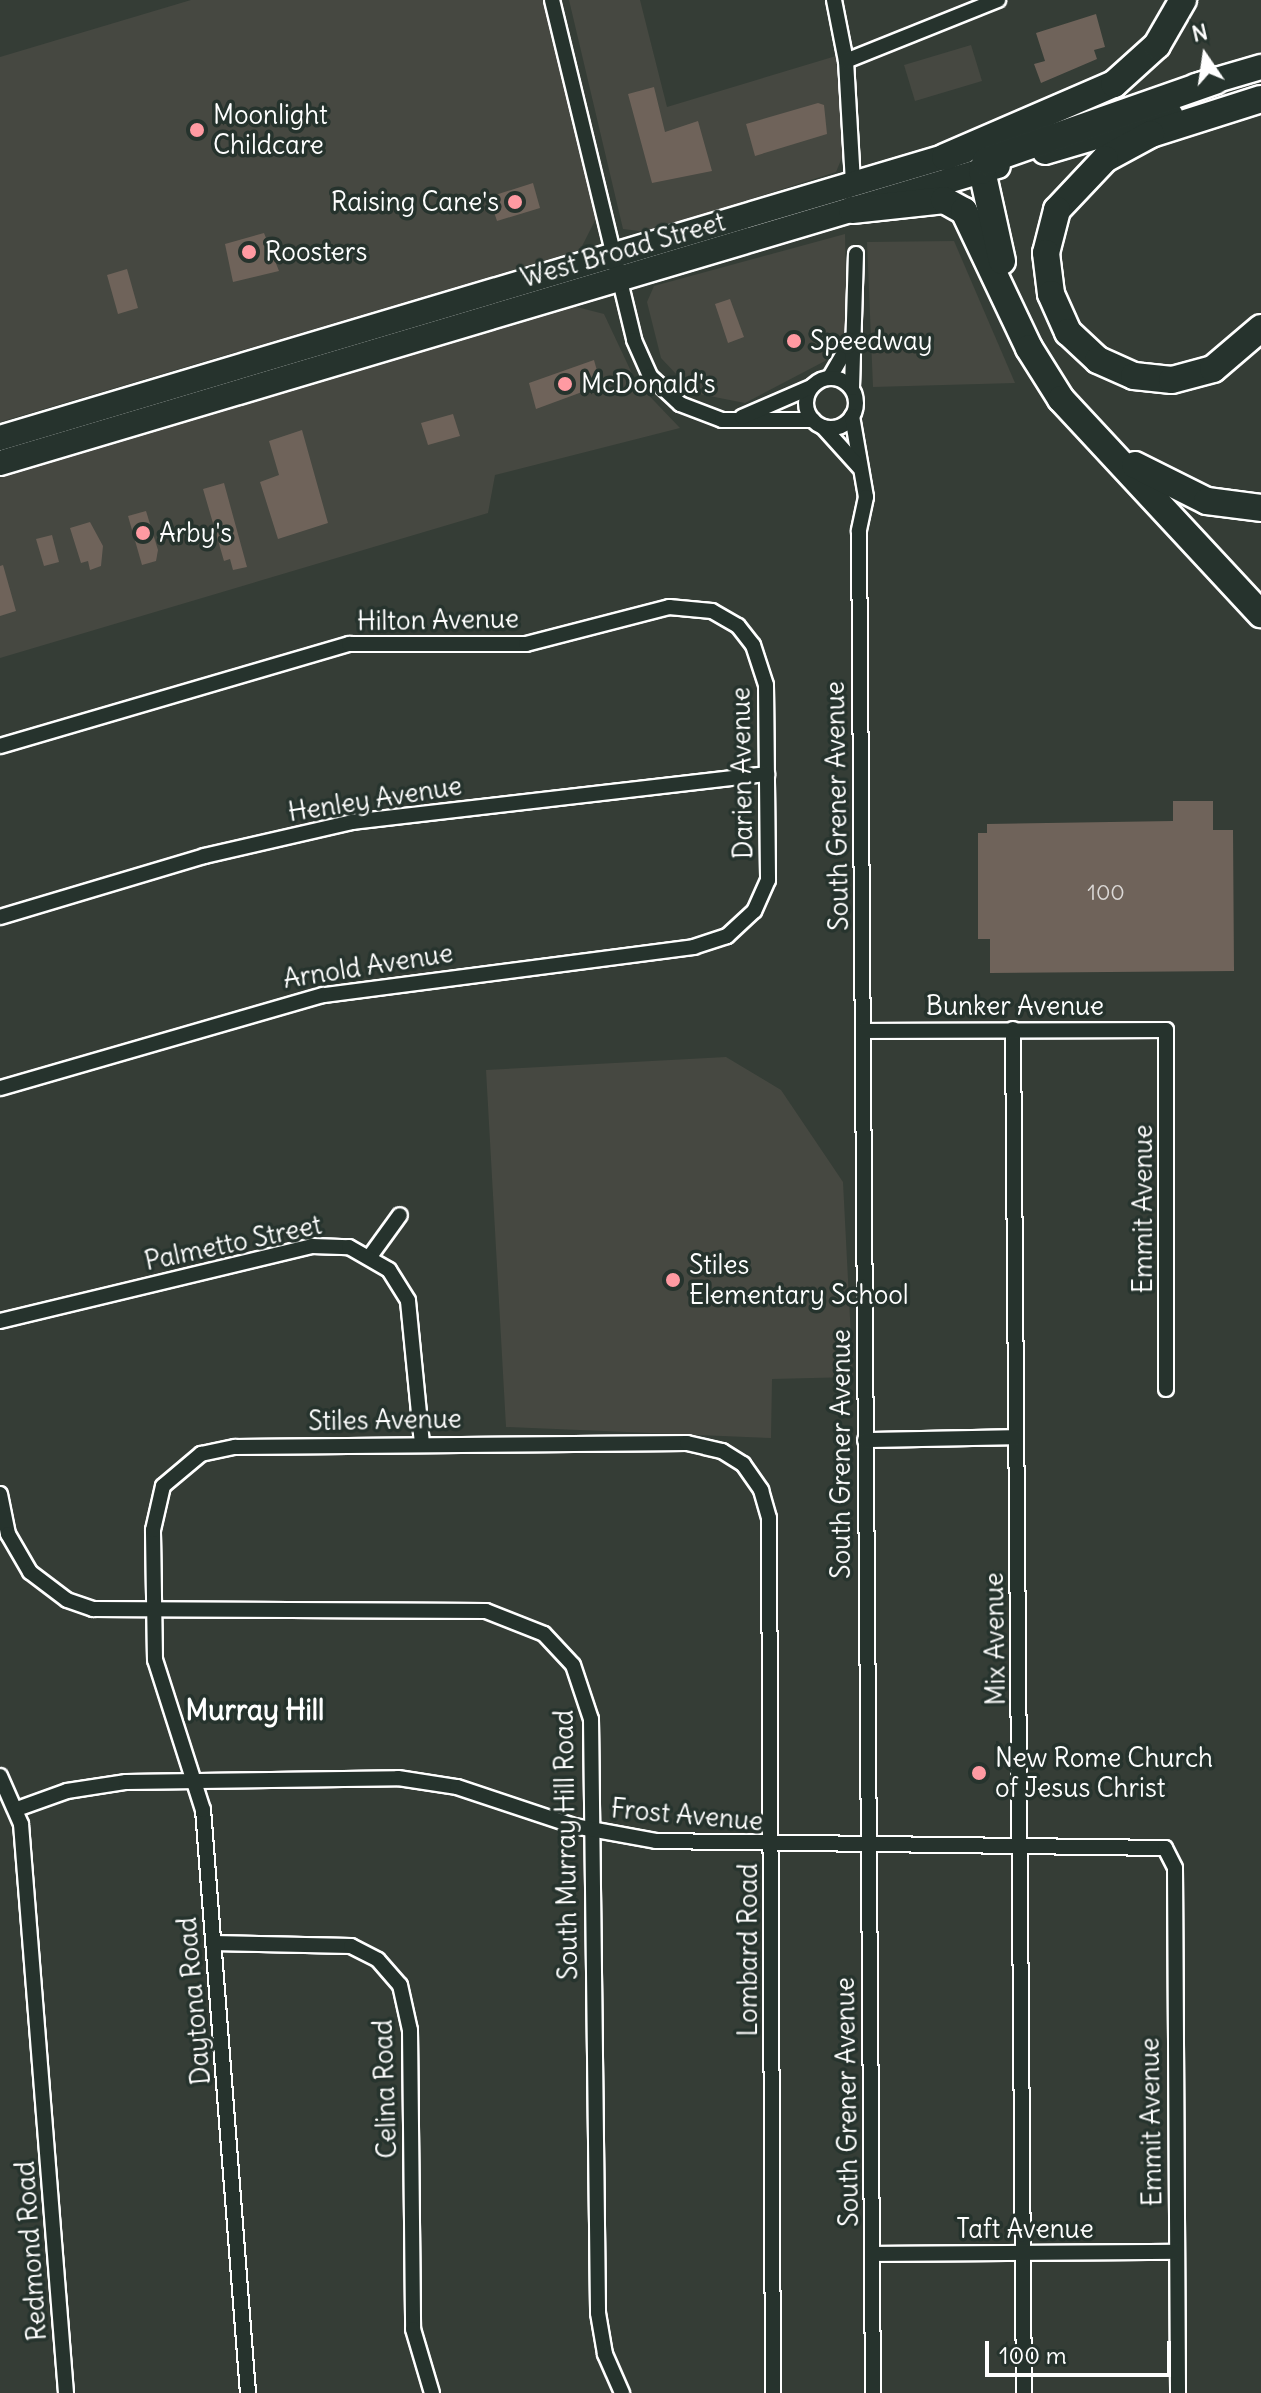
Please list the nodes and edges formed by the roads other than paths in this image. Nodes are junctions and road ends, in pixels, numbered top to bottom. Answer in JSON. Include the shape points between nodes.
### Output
{"nodes":[{"id":1,"x":552,"y":0,"type":"edge"},
{"id":2,"x":834,"y":0,"type":"edge"},
{"id":3,"x":998,"y":0,"type":"edge"},
{"id":4,"x":1183,"y":0,"type":"edge"},
{"id":5,"x":846,"y":61,"type":"junction"},
{"id":6,"x":1261,"y":67,"type":"edge"},
{"id":7,"x":1215,"y":81,"type":"junction"},
{"id":8,"x":1261,"y":89,"type":"edge"},
{"id":9,"x":1261,"y":99,"type":"edge"},
{"id":10,"x":945,"y":157,"type":"junction"},
{"id":11,"x":982,"y":171,"type":"junction"},
{"id":12,"x":853,"y":184,"type":"junction"},
{"id":13,"x":852,"y":210,"type":"junction"},
{"id":14,"x":856,"y":254,"type":"dead end"},
{"id":15,"x":614,"y":255,"type":"junction"},
{"id":16,"x":620,"y":281,"type":"junction"},
{"id":17,"x":1013,"y":311,"type":"junction"},
{"id":18,"x":856,"y":323,"type":"junction"},
{"id":19,"x":1261,"y":328,"type":"edge"},
{"id":20,"x":353,"y":332,"type":"junction"},
{"id":21,"x":206,"y":375,"type":"junction"},
{"id":22,"x":830,"y":377,"type":"junction"},
{"id":23,"x":812,"y":386,"type":"junction"},
{"id":24,"x":852,"y":388,"type":"junction"},
{"id":25,"x":209,"y":401,"type":"junction"},
{"id":26,"x":852,"y":416,"type":"junction"},
{"id":27,"x":722,"y":420,"type":"junction"},
{"id":28,"x":818,"y":424,"type":"junction"},
{"id":29,"x":93,"y":435,"type":"junction"},
{"id":30,"x":0,"y":438,"type":"edge"},
{"id":31,"x":1105,"y":446,"type":"junction"},
{"id":32,"x":0,"y":463,"type":"edge"},
{"id":33,"x":859,"y":468,"type":"junction"},
{"id":34,"x":1261,"y":508,"type":"edge"},
{"id":35,"x":1261,"y":614,"type":"edge"},
{"id":36,"x":738,"y":626,"type":"joint"},
{"id":37,"x":0,"y":746,"type":"edge"},
{"id":38,"x":767,"y":774,"type":"junction"},
{"id":39,"x":0,"y":917,"type":"edge"},
{"id":40,"x":747,"y":920,"type":"joint"},
{"id":41,"x":1013,"y":1029,"type":"junction"},
{"id":42,"x":1166,"y":1030,"type":"joint"},
{"id":43,"x":863,"y":1031,"type":"junction"},
{"id":44,"x":0,"y":1088,"type":"edge"},
{"id":45,"x":400,"y":1215,"type":"dead end"},
{"id":46,"x":371,"y":1255,"type":"junction"},
{"id":47,"x":0,"y":1321,"type":"edge"},
{"id":48,"x":1166,"y":1389,"type":"dead end"},
{"id":49,"x":1016,"y":1437,"type":"junction"},
{"id":50,"x":865,"y":1440,"type":"junction"},
{"id":51,"x":422,"y":1443,"type":"junction"},
{"id":52,"x":743,"y":1464,"type":"joint"},
{"id":53,"x":0,"y":1494,"type":"edge"},
{"id":54,"x":153,"y":1612,"type":"junction"},
{"id":55,"x":0,"y":1776,"type":"edge"},
{"id":56,"x":196,"y":1780,"type":"junction"},
{"id":57,"x":17,"y":1809,"type":"junction"},
{"id":58,"x":592,"y":1830,"type":"junction"},
{"id":59,"x":1021,"y":1843,"type":"junction"},
{"id":60,"x":870,"y":1845,"type":"junction"},
{"id":61,"x":771,"y":1847,"type":"junction"},
{"id":62,"x":1170,"y":1852,"type":"joint"},
{"id":63,"x":213,"y":1943,"type":"junction"},
{"id":64,"x":1023,"y":2252,"type":"junction"},
{"id":65,"x":1177,"y":2252,"type":"junction"},
{"id":66,"x":873,"y":2254,"type":"junction"},
{"id":67,"x":66,"y":2393,"type":"edge"},
{"id":68,"x":248,"y":2393,"type":"edge"},
{"id":69,"x":432,"y":2393,"type":"edge"},
{"id":70,"x":622,"y":2393,"type":"edge"},
{"id":71,"x":773,"y":2393,"type":"edge"},
{"id":72,"x":873,"y":2393,"type":"edge"},
{"id":73,"x":1024,"y":2393,"type":"edge"},
{"id":74,"x":1178,"y":2393,"type":"edge"}],
"edges":[{"from":1,"to":15,"type":"street"},
{"from":2,"to":5,"type":"street"},
{"from":3,"to":5,"type":"street"},
{"from":4,"to":10,"type":"highway","via":[[1157,45],[1114,84]]},
{"from":5,"to":12,"type":"street"},
{"from":6,"to":7,"type":"main road","name":"West Broad Street"},
{"from":7,"to":10,"type":"main road","name":"West Broad Street"},
{"from":7,"to":11,"type":"highway","via":[[1001,155],[986,161]]},
{"from":8,"to":11,"type":"main road","name":"West Broad Street"},
{"from":9,"to":19,"type":"highway","via":[[1151,134],[1105,159],[1079,180],[1057,210],[1046,253],[1051,294],[1068,332],[1098,360],[1134,376],[1172,380],[1213,369]]},
{"from":10,"to":12,"type":"main road","name":"West Broad Street"},
{"from":11,"to":13,"type":"main road","name":"West Broad Street"},
{"from":11,"to":17,"type":"highway"},
{"from":12,"to":15,"type":"main road","name":"West Broad Street"},
{"from":13,"to":16,"type":"main road","name":"West Broad Street"},
{"from":13,"to":17,"type":"highway","via":[[933,200],[957,204],[971,220]]},
{"from":14,"to":18,"type":"street"},
{"from":15,"to":16,"type":"street"},
{"from":15,"to":20,"type":"main road","name":"West Broad Street"},
{"from":16,"to":25,"type":"main road","name":"West Broad Street"},
{"from":16,"to":27,"type":"street","via":[[650,376],[680,404]]},
{"from":17,"to":31,"type":"highway","via":[[1061,399]]},
{"from":18,"to":22,"type":"street","via":[[846,358]]},
{"from":18,"to":24,"type":"street"},
{"from":20,"to":21,"type":"main road","name":"West Broad Street"},
{"from":20,"to":25,"type":"main road","via":[[347,343],[236,381]]},
{"from":21,"to":29,"type":"main road","via":[[194,391],[125,415]]},
{"from":21,"to":30,"type":"main road","name":"West Broad Street"},
{"from":22,"to":23,"type":"street"},
{"from":22,"to":24,"type":"street"},
{"from":23,"to":27,"type":"street","via":[[769,410]]},
{"from":23,"to":28,"type":"street","via":[[806,407]]},
{"from":24,"to":26,"type":"street"},
{"from":25,"to":29,"type":"main road","name":"West Broad Street"},
{"from":26,"to":28,"type":"street","via":[[836,427]]},
{"from":26,"to":33,"type":"street","name":"South Grener Avenue"},
{"from":27,"to":28,"type":"street"},
{"from":28,"to":33,"type":"street"},
{"from":29,"to":32,"type":"main road","name":"West Broad Street"},
{"from":31,"to":34,"type":"highway","via":[[1207,501]]},
{"from":31,"to":35,"type":"highway"},
{"from":33,"to":43,"type":"street","name":"South Grener Avenue","via":[[866,497],[859,529]]},
{"from":36,"to":37,"type":"street","name":"Hilton Avenue","via":[[712,611],[678,607],[526,644],[349,644]]},
{"from":36,"to":38,"type":"street","name":"Darien Avenue","via":[[766,677]]},
{"from":38,"to":39,"type":"street","name":"Henley Avenue","via":[[352,822],[204,856]]},
{"from":38,"to":40,"type":"street","name":"Darien Avenue","via":[[768,880]]},
{"from":40,"to":44,"type":"street","name":"Arnold Avenue","via":[[727,936],[694,947],[323,995]]},
{"from":41,"to":42,"type":"street","name":"Bunker Avenue"},
{"from":41,"to":43,"type":"street","name":"Bunker Avenue"},
{"from":41,"to":49,"type":"street","name":"Mix Avenue"},
{"from":42,"to":48,"type":"street","name":"Emmit Avenue"},
{"from":43,"to":50,"type":"street","name":"South Grener Avenue"},
{"from":45,"to":46,"type":"street"},
{"from":46,"to":47,"type":"street","name":"Palmetto Street","via":[[312,1246]]},
{"from":46,"to":51,"type":"street","via":[[408,1301]]},
{"from":49,"to":50,"type":"street"},
{"from":49,"to":59,"type":"street","name":"Mix Avenue"},
{"from":50,"to":60,"type":"street","name":"South Grener Avenue"},
{"from":51,"to":52,"type":"street","name":"Stiles Avenue","via":[[687,1443],[722,1451]]},
{"from":51,"to":54,"type":"street","name":"Stiles Avenue","via":[[227,1447],[185,1463],[157,1501]]},
{"from":52,"to":61,"type":"street","name":"Lombard Road","via":[[761,1490],[770,1536]]},
{"from":53,"to":54,"type":"street","name":"South Murray Hill Road","via":[[14,1548],[41,1584],[93,1609]]},
{"from":54,"to":56,"type":"street","name":"Daytona Road","via":[[159,1687]]},
{"from":54,"to":58,"type":"street","name":"South Murray Hill Road","via":[[486,1611],[526,1623],[560,1647],[584,1688],[591,1719]]},
{"from":55,"to":57,"type":"street","name":"Redmond Road"},
{"from":56,"to":57,"type":"street","name":"Frost Avenue","via":[[96,1785]]},
{"from":56,"to":58,"type":"street","name":"Frost Avenue","via":[[427,1781]]},
{"from":56,"to":63,"type":"street","name":"Daytona Road"},
{"from":57,"to":67,"type":"street","name":"Redmond Road"},
{"from":58,"to":61,"type":"street","name":"Frost Avenue","via":[[656,1841]]},
{"from":58,"to":70,"type":"street","name":"South Murray Hill Road","via":[[598,2313],[605,2354]]},
{"from":59,"to":60,"type":"street","name":"Frost Avenue"},
{"from":59,"to":62,"type":"street","name":"Frost Avenue"},
{"from":59,"to":64,"type":"street","name":"Mix Avenue"},
{"from":60,"to":61,"type":"street","name":"Frost Avenue"},
{"from":60,"to":66,"type":"street","name":"South Grener Avenue"},
{"from":61,"to":71,"type":"street","name":"Lombard Road"},
{"from":62,"to":65,"type":"street","name":"Emmit Avenue"},
{"from":63,"to":68,"type":"street","name":"Daytona Road"},
{"from":63,"to":69,"type":"street","name":"Celina Road","via":[[336,1943],[365,1951],[400,1985],[410,2030],[413,2329]]},
{"from":64,"to":65,"type":"street","name":"Taft Avenue"},
{"from":64,"to":66,"type":"street","name":"Taft Avenue"},
{"from":64,"to":73,"type":"street","name":"Mix Avenue"},
{"from":65,"to":74,"type":"street","name":"Emmit Avenue"},
{"from":66,"to":72,"type":"street","name":"South Grener Avenue"}]}
